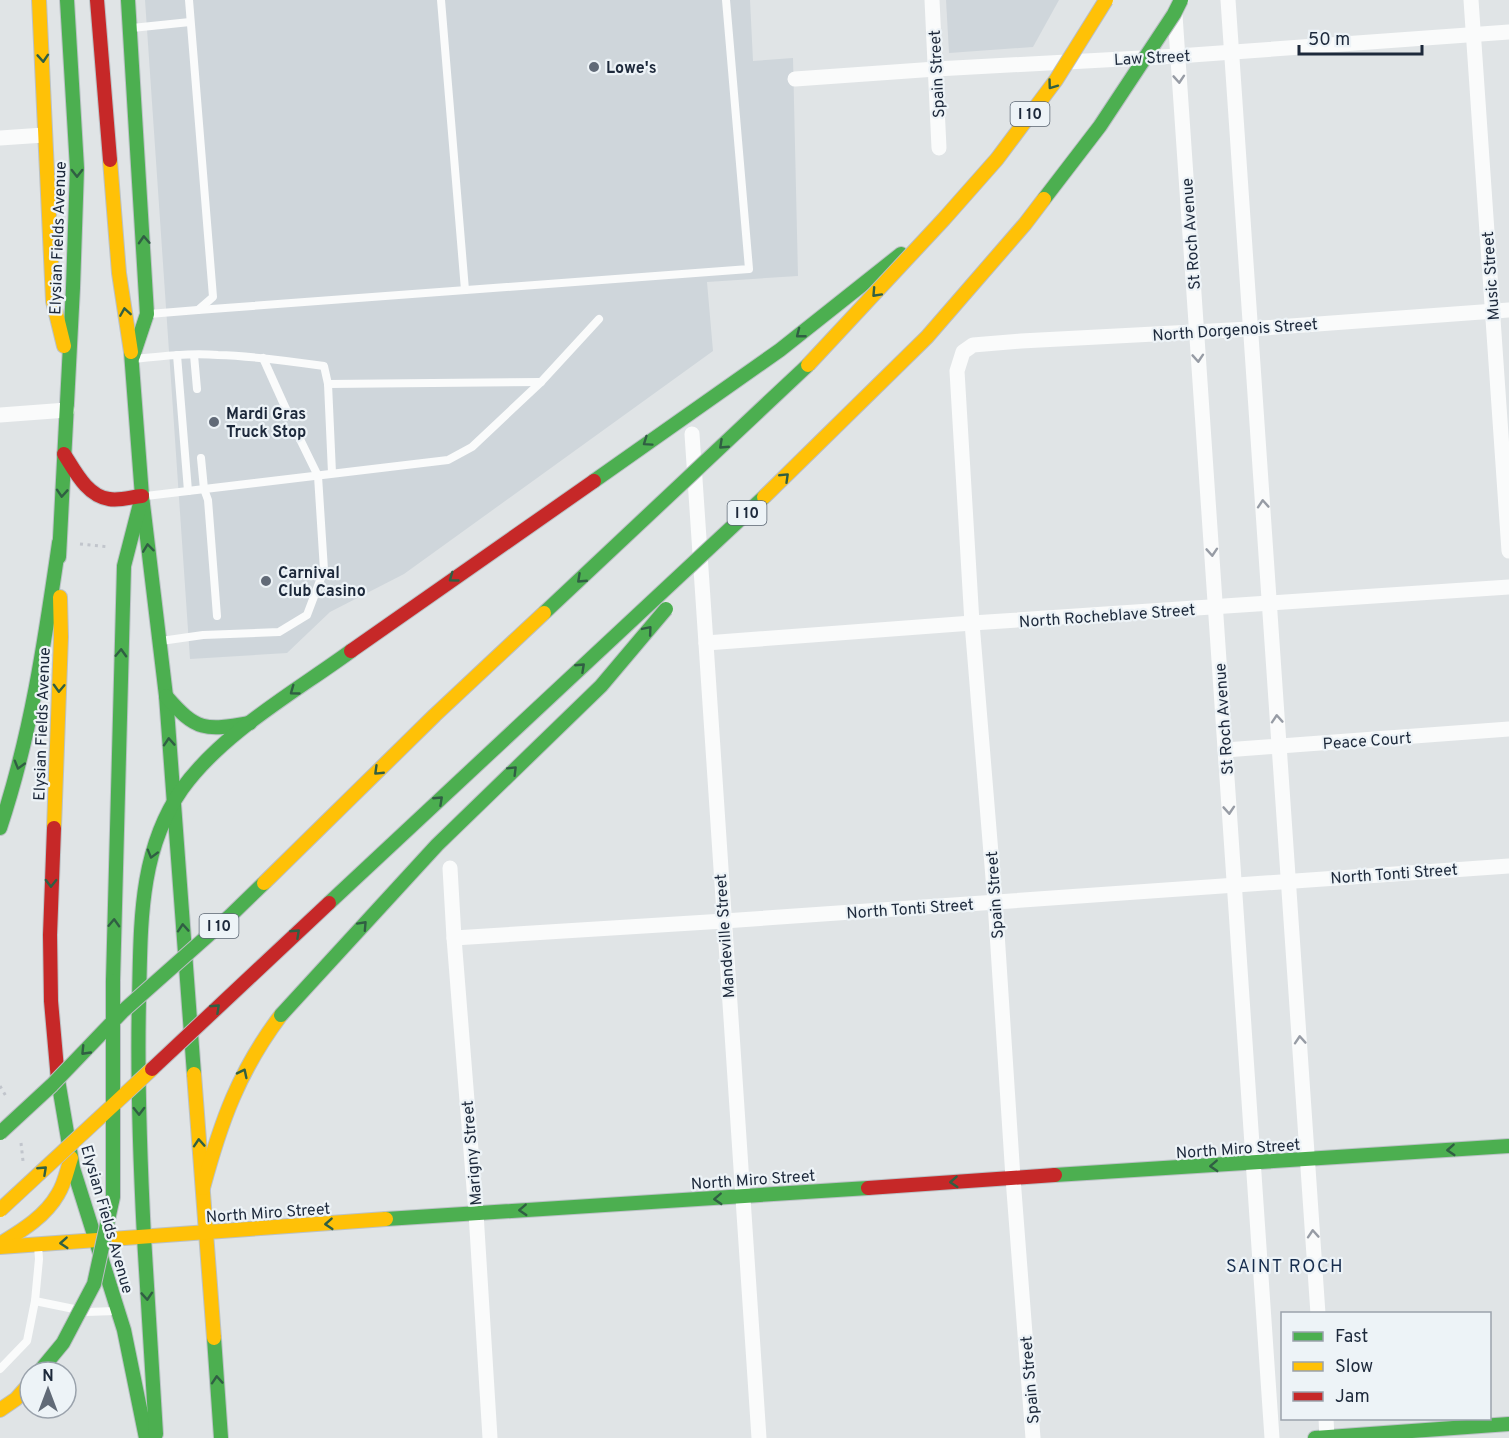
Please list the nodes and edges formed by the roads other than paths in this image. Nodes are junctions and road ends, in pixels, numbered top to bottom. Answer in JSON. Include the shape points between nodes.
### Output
{"nodes":[{"id":1,"x":39,"y":0,"type":"edge"},
{"id":2,"x":67,"y":0,"type":"edge"},
{"id":3,"x":98,"y":0,"type":"edge"},
{"id":4,"x":128,"y":0,"type":"edge"},
{"id":5,"x":189,"y":0,"type":"edge"},
{"id":6,"x":441,"y":0,"type":"edge"},
{"id":7,"x":726,"y":0,"type":"edge"},
{"id":8,"x":932,"y":0,"type":"edge"},
{"id":9,"x":1106,"y":0,"type":"edge"},
{"id":10,"x":1174,"y":0,"type":"edge"},
{"id":11,"x":1181,"y":0,"type":"edge"},
{"id":12,"x":1228,"y":0,"type":"edge"},
{"id":13,"x":1472,"y":0,"type":"edge"},
{"id":14,"x":190,"y":22,"type":"junction"},
{"id":15,"x":131,"y":28,"type":"junction"},
{"id":16,"x":1509,"y":32,"type":"edge"},
{"id":17,"x":1474,"y":34,"type":"junction"},
{"id":18,"x":1231,"y":52,"type":"junction"},
{"id":19,"x":1178,"y":56,"type":"junction"},
{"id":20,"x":936,"y":69,"type":"junction"},
{"id":21,"x":795,"y":79,"type":"dead end"},
{"id":22,"x":44,"y":135,"type":"junction"},
{"id":23,"x":0,"y":138,"type":"edge"},
{"id":24,"x":939,"y":148,"type":"dead end"},
{"id":25,"x":944,"y":219,"type":"junction"},
{"id":26,"x":465,"y":290,"type":"junction"},
{"id":27,"x":198,"y":310,"type":"junction"},
{"id":28,"x":1509,"y":310,"type":"edge"},
{"id":29,"x":1493,"y":312,"type":"junction"},
{"id":30,"x":147,"y":314,"type":"junction"},
{"id":31,"x":599,"y":319,"type":"dead end"},
{"id":32,"x":1250,"y":329,"type":"junction"},
{"id":33,"x":1197,"y":332,"type":"junction"},
{"id":34,"x":963,"y":352,"type":"joint"},
{"id":35,"x":177,"y":355,"type":"junction"},
{"id":36,"x":194,"y":355,"type":"junction"},
{"id":37,"x":263,"y":358,"type":"junction"},
{"id":38,"x":132,"y":359,"type":"junction"},
{"id":39,"x":69,"y":369,"type":"junction"},
{"id":40,"x":541,"y":382,"type":"junction"},
{"id":41,"x":328,"y":384,"type":"junction"},
{"id":42,"x":197,"y":389,"type":"dead end"},
{"id":43,"x":286,"y":409,"type":"dead end"},
{"id":44,"x":67,"y":411,"type":"junction"},
{"id":45,"x":0,"y":415,"type":"edge"},
{"id":46,"x":296,"y":431,"type":"dead end"},
{"id":47,"x":692,"y":434,"type":"dead end"},
{"id":48,"x":64,"y":454,"type":"junction"},
{"id":49,"x":201,"y":458,"type":"dead end"},
{"id":50,"x":332,"y":473,"type":"junction"},
{"id":51,"x":318,"y":476,"type":"junction"},
{"id":52,"x":204,"y":489,"type":"junction"},
{"id":53,"x":188,"y":491,"type":"junction"},
{"id":54,"x":142,"y":496,"type":"junction"},
{"id":55,"x":749,"y":512,"type":"junction"},
{"id":56,"x":65,"y":543,"type":"junction"},
{"id":57,"x":1509,"y":551,"type":"edge"},
{"id":58,"x":1509,"y":587,"type":"edge"},
{"id":59,"x":1269,"y":604,"type":"junction"},
{"id":60,"x":1215,"y":608,"type":"junction"},
{"id":61,"x":217,"y":616,"type":"dead end"},
{"id":62,"x":972,"y":623,"type":"junction"},
{"id":63,"x":160,"y":641,"type":"junction"},
{"id":64,"x":706,"y":643,"type":"junction"},
{"id":65,"x":166,"y":696,"type":"junction"},
{"id":66,"x":250,"y":723,"type":"junction"},
{"id":67,"x":1509,"y":729,"type":"edge"},
{"id":68,"x":1279,"y":746,"type":"junction"},
{"id":69,"x":1225,"y":750,"type":"junction"},
{"id":70,"x":174,"y":800,"type":"junction"},
{"id":71,"x":0,"y":828,"type":"edge"},
{"id":72,"x":1509,"y":866,"type":"edge"},
{"id":73,"x":450,"y":868,"type":"dead end"},
{"id":74,"x":1288,"y":881,"type":"junction"},
{"id":75,"x":1234,"y":885,"type":"junction"},
{"id":76,"x":995,"y":902,"type":"junction"},
{"id":77,"x":723,"y":921,"type":"junction"},
{"id":78,"x":454,"y":938,"type":"junction"},
{"id":79,"x":0,"y":1133,"type":"edge"},
{"id":80,"x":1509,"y":1146,"type":"edge"},
{"id":81,"x":71,"y":1158,"type":"junction"},
{"id":82,"x":1308,"y":1160,"type":"junction"},
{"id":83,"x":1253,"y":1164,"type":"junction"},
{"id":84,"x":1013,"y":1178,"type":"junction"},
{"id":85,"x":202,"y":1188,"type":"junction"},
{"id":86,"x":741,"y":1197,"type":"junction"},
{"id":87,"x":0,"y":1210,"type":"edge"},
{"id":88,"x":476,"y":1213,"type":"junction"},
{"id":89,"x":206,"y":1233,"type":"junction"},
{"id":90,"x":144,"y":1237,"type":"junction"},
{"id":91,"x":95,"y":1241,"type":"junction"},
{"id":92,"x":38,"y":1245,"type":"junction"},
{"id":93,"x":0,"y":1246,"type":"edge"},
{"id":94,"x":35,"y":1301,"type":"junction"},
{"id":95,"x":117,"y":1311,"type":"junction"},
{"id":96,"x":1318,"y":1312,"type":"edge"},
{"id":97,"x":49,"y":1360,"type":"edge"},
{"id":98,"x":0,"y":1369,"type":"edge"},
{"id":99,"x":18,"y":1397,"type":"edge"},
{"id":100,"x":0,"y":1410,"type":"edge"},
{"id":101,"x":1326,"y":1420,"type":"edge"},
{"id":102,"x":1509,"y":1424,"type":"edge"},
{"id":103,"x":146,"y":1438,"type":"edge"},
{"id":104,"x":156,"y":1438,"type":"edge"},
{"id":105,"x":221,"y":1438,"type":"edge"},
{"id":106,"x":490,"y":1438,"type":"edge"},
{"id":107,"x":759,"y":1438,"type":"edge"},
{"id":108,"x":1033,"y":1438,"type":"edge"},
{"id":109,"x":1272,"y":1438,"type":"edge"},
{"id":110,"x":1323,"y":1438,"type":"edge"}],
"edges":[{"from":1,"to":22,"type":"main road","one_way":true},
{"from":2,"to":39,"type":"main road","name":"Elysian Fields Avenue","one_way":true,"via":[[77,168]]},
{"from":38,"to":3,"type":"main road","one_way":true,"via":[[119,273]]},
{"from":4,"to":15,"type":"main road"},
{"from":5,"to":14,"type":"lane"},
{"from":6,"to":26,"type":"lane"},
{"from":7,"to":26,"type":"lane","via":[[749,269]]},
{"from":8,"to":20,"type":"street","name":"Spain Street"},
{"from":9,"to":25,"type":"main road","number":"I 10","one_way":true,"bridge":true,"via":[[1056,80],[997,159]]},
{"from":10,"to":19,"type":"street","name":"St Roch Avenue"},
{"from":55,"to":11,"type":"main road","number":"I 10","one_way":true,"bridge":true,"via":[[927,337],[988,268],[1100,126]]},
{"from":12,"to":18,"type":"street"},
{"from":13,"to":17,"type":"street","name":"Music Street"},
{"from":14,"to":15,"type":"lane"},
{"from":14,"to":27,"type":"lane","via":[[213,297]]},
{"from":30,"to":15,"type":"main road","one_way":true},
{"from":16,"to":17,"type":"street","name":"Law Street"},
{"from":17,"to":18,"type":"street","name":"Law Street"},
{"from":17,"to":29,"type":"street","name":"Music Street"},
{"from":18,"to":19,"type":"street","name":"Law Street"},
{"from":18,"to":32,"type":"street"},
{"from":19,"to":20,"type":"street","name":"Law Street"},
{"from":19,"to":33,"type":"street","name":"St Roch Avenue","one_way":true},
{"from":20,"to":21,"type":"street","name":"Law Street"},
{"from":20,"to":24,"type":"street","name":"Spain Street"},
{"from":22,"to":23,"type":"street"},
{"from":22,"to":39,"type":"main road","via":[[53,301]]},
{"from":25,"to":66,"type":"main road","name":"Elysian Fields Avenue","one_way":true,"bridge":true,"via":[[764,362],[500,543]]},
{"from":25,"to":79,"type":"main road","number":"I 10","one_way":true,"bridge":true,"via":[[810,363],[435,716],[230,916],[123,1011]]},
{"from":26,"to":27,"type":"lane"},
{"from":27,"to":30,"type":"lane"},
{"from":28,"to":29,"type":"street","name":"North Dorgenois Street"},
{"from":29,"to":32,"type":"street","name":"North Dorgenois Street"},
{"from":29,"to":57,"type":"street","name":"Music Street"},
{"from":30,"to":38,"type":"main road"},
{"from":31,"to":40,"type":"lane"},
{"from":32,"to":33,"type":"street","name":"North Dorgenois Street"},
{"from":59,"to":32,"type":"street","one_way":true},
{"from":33,"to":34,"type":"street","name":"North Dorgenois Street","via":[[973,345]]},
{"from":33,"to":60,"type":"street","name":"St Roch Avenue","one_way":true},
{"from":34,"to":62,"type":"street","name":"Spain Street","via":[[957,371]]},
{"from":35,"to":36,"type":"lane"},
{"from":35,"to":38,"type":"lane"},
{"from":35,"to":53,"type":"lane"},
{"from":36,"to":37,"type":"lane"},
{"from":36,"to":42,"type":"lane"},
{"from":37,"to":41,"type":"lane","via":[[324,366]]},
{"from":37,"to":43,"type":"lane"},
{"from":38,"to":54,"type":"main road"},
{"from":39,"to":44,"type":"main road","name":"Elysian Fields Avenue"},
{"from":40,"to":41,"type":"lane"},
{"from":40,"to":50,"type":"lane","via":[[472,447],[448,460]]},
{"from":41,"to":50,"type":"lane"},
{"from":44,"to":45,"type":"street"},
{"from":44,"to":48,"type":"main road","name":"Elysian Fields Avenue"},
{"from":46,"to":51,"type":"lane"},
{"from":47,"to":64,"type":"street","name":"Mandeville Street"},
{"from":48,"to":54,"type":"main road","via":[[92,491],[108,499]]},
{"from":48,"to":56,"type":"main road","name":"Elysian Fields Avenue","one_way":true},
{"from":49,"to":52,"type":"lane"},
{"from":50,"to":51,"type":"lane"},
{"from":51,"to":52,"type":"lane"},
{"from":51,"to":63,"type":"lane","via":[[324,570],[307,615],[279,632],[203,634]]},
{"from":52,"to":53,"type":"lane"},
{"from":52,"to":61,"type":"lane"},
{"from":53,"to":54,"type":"lane"},
{"from":63,"to":54,"type":"main road","one_way":true},
{"from":97,"to":54,"type":"main road","one_way":true,"bridge":true,"via":[[63,1343],[94,1284],[113,1197],[113,981],[124,566]]},
{"from":85,"to":55,"type":"main road","one_way":true,"bridge":true,"via":[[224,1117],[244,1071],[281,1015],[437,845],[601,686]]},
{"from":87,"to":55,"type":"main road","number":"I 10","one_way":true,"bridge":true},
{"from":56,"to":71,"type":"main road","one_way":true,"via":[[22,756]]},
{"from":56,"to":81,"type":"main road","name":"Elysian Fields Avenue","one_way":true,"via":[[50,935],[59,1094]]},
{"from":58,"to":59,"type":"street","name":"North Rocheblave Street"},
{"from":59,"to":60,"type":"street","name":"North Rocheblave Street"},
{"from":68,"to":59,"type":"street","one_way":true},
{"from":60,"to":62,"type":"street","name":"North Rocheblave Street"},
{"from":60,"to":69,"type":"street","name":"St Roch Avenue"},
{"from":62,"to":64,"type":"street","name":"North Rocheblave Street"},
{"from":62,"to":76,"type":"street","name":"Spain Street"},
{"from":63,"to":65,"type":"main road"},
{"from":64,"to":77,"type":"street","name":"Mandeville Street"},
{"from":65,"to":66,"type":"main road","via":[[199,727],[217,729]]},
{"from":70,"to":65,"type":"main road","one_way":true},
{"from":66,"to":70,"type":"main road","name":"Elysian Fields Avenue","via":[[204,762]]},
{"from":67,"to":68,"type":"street","name":"Peace Court"},
{"from":68,"to":69,"type":"street","name":"Peace Court"},
{"from":68,"to":74,"type":"street"},
{"from":69,"to":75,"type":"street","name":"St Roch Avenue","one_way":true},
{"from":85,"to":70,"type":"main road","one_way":true},
{"from":70,"to":90,"type":"main road","name":"Elysian Fields Avenue","one_way":true,"via":[[152,852],[144,882],[141,923],[138,1042]]},
{"from":72,"to":74,"type":"street","name":"North Tonti Street"},
{"from":73,"to":78,"type":"street","name":"Marigny Street"},
{"from":74,"to":75,"type":"street","name":"North Tonti Street"},
{"from":82,"to":74,"type":"street","one_way":true},
{"from":75,"to":76,"type":"street","name":"North Tonti Street"},
{"from":75,"to":83,"type":"street","name":"St Roch Avenue"},
{"from":76,"to":77,"type":"street","name":"North Tonti Street"},
{"from":76,"to":84,"type":"street","name":"Spain Street"},
{"from":77,"to":78,"type":"street","name":"North Tonti Street"},
{"from":77,"to":86,"type":"street","name":"Mandeville Street"},
{"from":78,"to":88,"type":"street","name":"Marigny Street"},
{"from":80,"to":82,"type":"main road","name":"North Miro Street","one_way":true},
{"from":81,"to":91,"type":"main road","name":"Elysian Fields Avenue"},
{"from":81,"to":93,"type":"main road","via":[[59,1194],[43,1214]]},
{"from":82,"to":83,"type":"main road","name":"North Miro Street"},
{"from":96,"to":82,"type":"street","one_way":true},
{"from":83,"to":84,"type":"main road","name":"North Miro Street","one_way":true},
{"from":83,"to":109,"type":"street","name":"St Roch Avenue"},
{"from":84,"to":86,"type":"main road","name":"North Miro Street","one_way":true},
{"from":84,"to":108,"type":"street","name":"Spain Street"},
{"from":85,"to":89,"type":"main road"},
{"from":86,"to":88,"type":"main road","name":"North Miro Street","one_way":true},
{"from":86,"to":107,"type":"street","name":"Mandeville Street"},
{"from":88,"to":89,"type":"main road","name":"North Miro Street","one_way":true},
{"from":88,"to":106,"type":"street","name":"Marigny Street"},
{"from":89,"to":90,"type":"main road","name":"North Miro Street"},
{"from":105,"to":89,"type":"main road","one_way":true},
{"from":90,"to":91,"type":"main road","name":"North Miro Street"},
{"from":90,"to":104,"type":"main road","name":"Elysian Fields Avenue","one_way":true},
{"from":91,"to":92,"type":"main road","name":"North Miro Street","one_way":true},
{"from":91,"to":95,"type":"main road","name":"Elysian Fields Avenue"},
{"from":92,"to":93,"type":"main road","name":"North Miro Street"},
{"from":92,"to":94,"type":"lane"},
{"from":94,"to":95,"type":"lane","via":[[90,1312]]},
{"from":94,"to":98,"type":"lane","via":[[27,1341]]},
{"from":95,"to":103,"type":"main road","name":"Elysian Fields Avenue"},
{"from":99,"to":100,"type":"main road"},
{"from":101,"to":110,"type":"street"},
{"from":102,"to":110,"type":"main road"}]}
